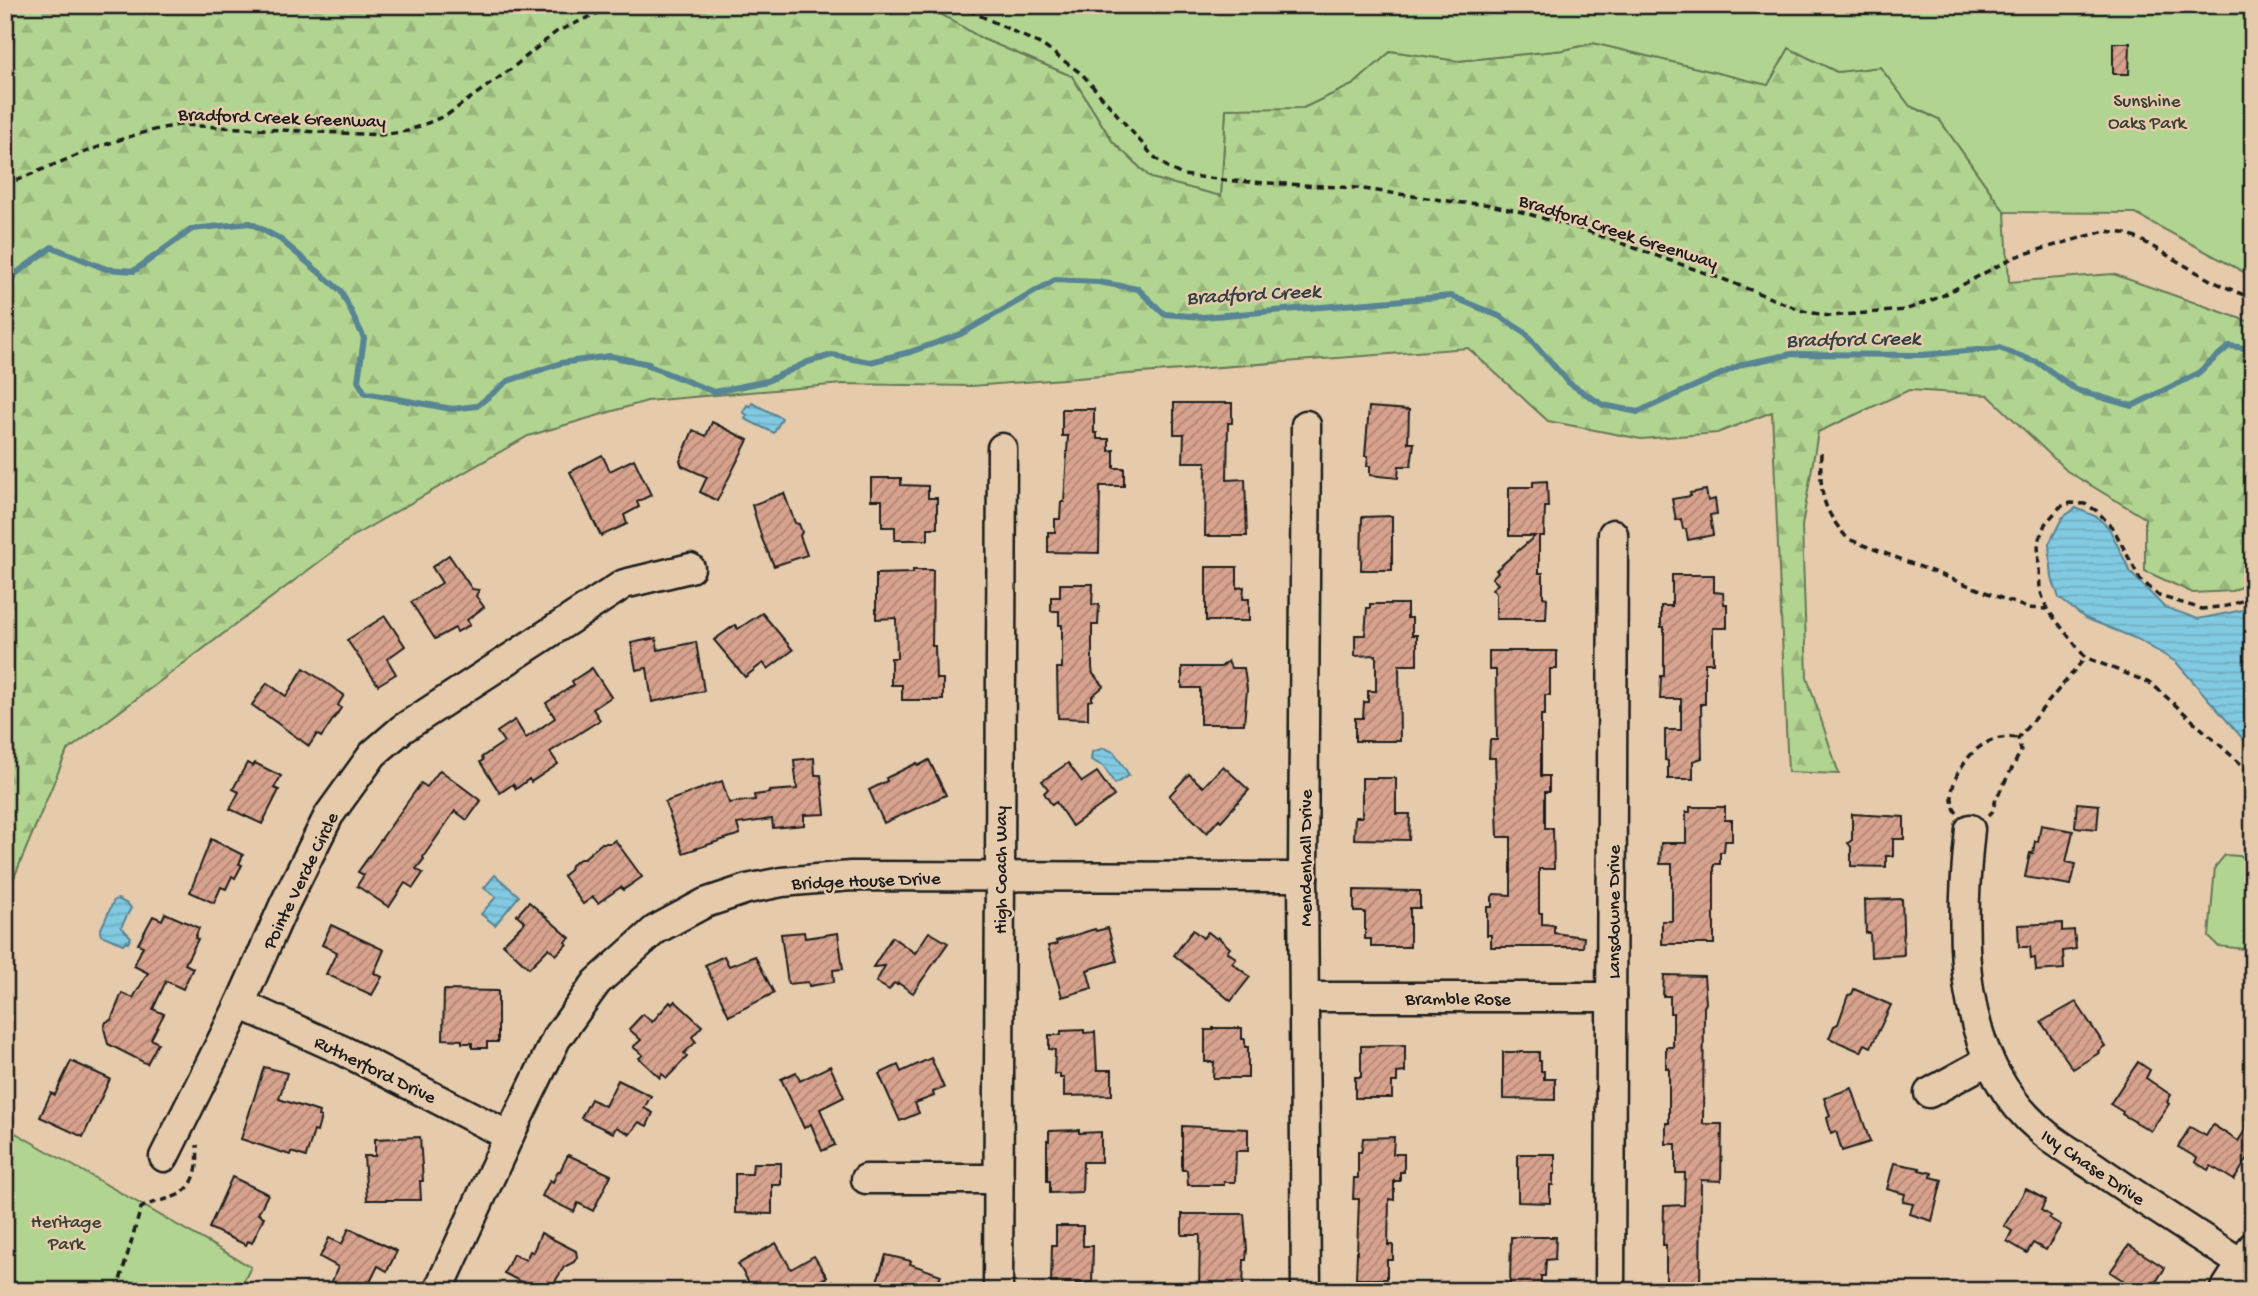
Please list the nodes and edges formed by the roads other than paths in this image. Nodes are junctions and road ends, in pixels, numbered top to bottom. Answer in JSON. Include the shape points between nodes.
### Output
{"nodes":[{"id":1,"x":1306,"y":425,"type":"dead end"},
{"id":2,"x":1002,"y":448,"type":"dead end"},
{"id":3,"x":1613,"y":534,"type":"dead end"},
{"id":4,"x":690,"y":568,"type":"dead end"},
{"id":5,"x":1970,"y":829,"type":"road end"},
{"id":6,"x":999,"y":877,"type":"junction"},
{"id":7,"x":1303,"y":877,"type":"junction"},
{"id":8,"x":1305,"y":997,"type":"junction"},
{"id":9,"x":1611,"y":997,"type":"junction"},
{"id":10,"x":240,"y":1004,"type":"junction"},
{"id":11,"x":1989,"y":1060,"type":"junction"},
{"id":12,"x":1929,"y":1093,"type":"dead end"},
{"id":13,"x":509,"y":1136,"type":"junction"},
{"id":14,"x":164,"y":1157,"type":"dead end"},
{"id":15,"x":866,"y":1179,"type":"dead end"},
{"id":16,"x":999,"y":1179,"type":"junction"},
{"id":17,"x":2247,"y":1255,"type":"edge"},
{"id":18,"x":438,"y":1291,"type":"edge"},
{"id":19,"x":998,"y":1291,"type":"edge"},
{"id":20,"x":1306,"y":1291,"type":"edge"},
{"id":21,"x":1610,"y":1291,"type":"edge"},
{"id":22,"x":2224,"y":1291,"type":"edge"}],
"edges":[{"from":1,"to":7,"type":"street","name":"Mendenhall Drive"},
{"from":2,"to":6,"type":"street","name":"High Coach Way"},
{"from":3,"to":9,"type":"street","name":"Lansdowne Drive"},
{"from":4,"to":10,"type":"street","name":"Pointe Verde Circle","via":[[624,584],[402,729],[373,754],[329,815]]},
{"from":5,"to":11,"type":"street","name":"Ivy Chase Drive","via":[[1964,883],[1966,976],[1973,1018]]},
{"from":6,"to":7,"type":"street","name":"Bridge House Drive"},
{"from":6,"to":13,"type":"street","name":"Bridge House Drive","via":[[851,876],[782,882],[695,908],[655,930],[597,982],[556,1039]]},
{"from":6,"to":16,"type":"street","name":"High Coach Way"},
{"from":7,"to":8,"type":"street","name":"Mendenhall Drive"},
{"from":8,"to":9,"type":"street","name":"Bramble Rose"},
{"from":8,"to":20,"type":"street","name":"Mendenhall Drive"},
{"from":9,"to":21,"type":"street","name":"Lansdowne Drive"},
{"from":10,"to":13,"type":"street","name":"Rutherford Drive","via":[[344,1051]]},
{"from":10,"to":14,"type":"street","name":"Pointe Verde Circle"},
{"from":11,"to":12,"type":"street"},
{"from":11,"to":17,"type":"street","name":"Ivy Chase Drive","via":[[2010,1097],[2041,1131]]},
{"from":13,"to":18,"type":"street","name":"Bridge House Drive"},
{"from":15,"to":16,"type":"street"},
{"from":16,"to":19,"type":"street","name":"High Coach Way"},
{"from":17,"to":22,"type":"street"}]}
